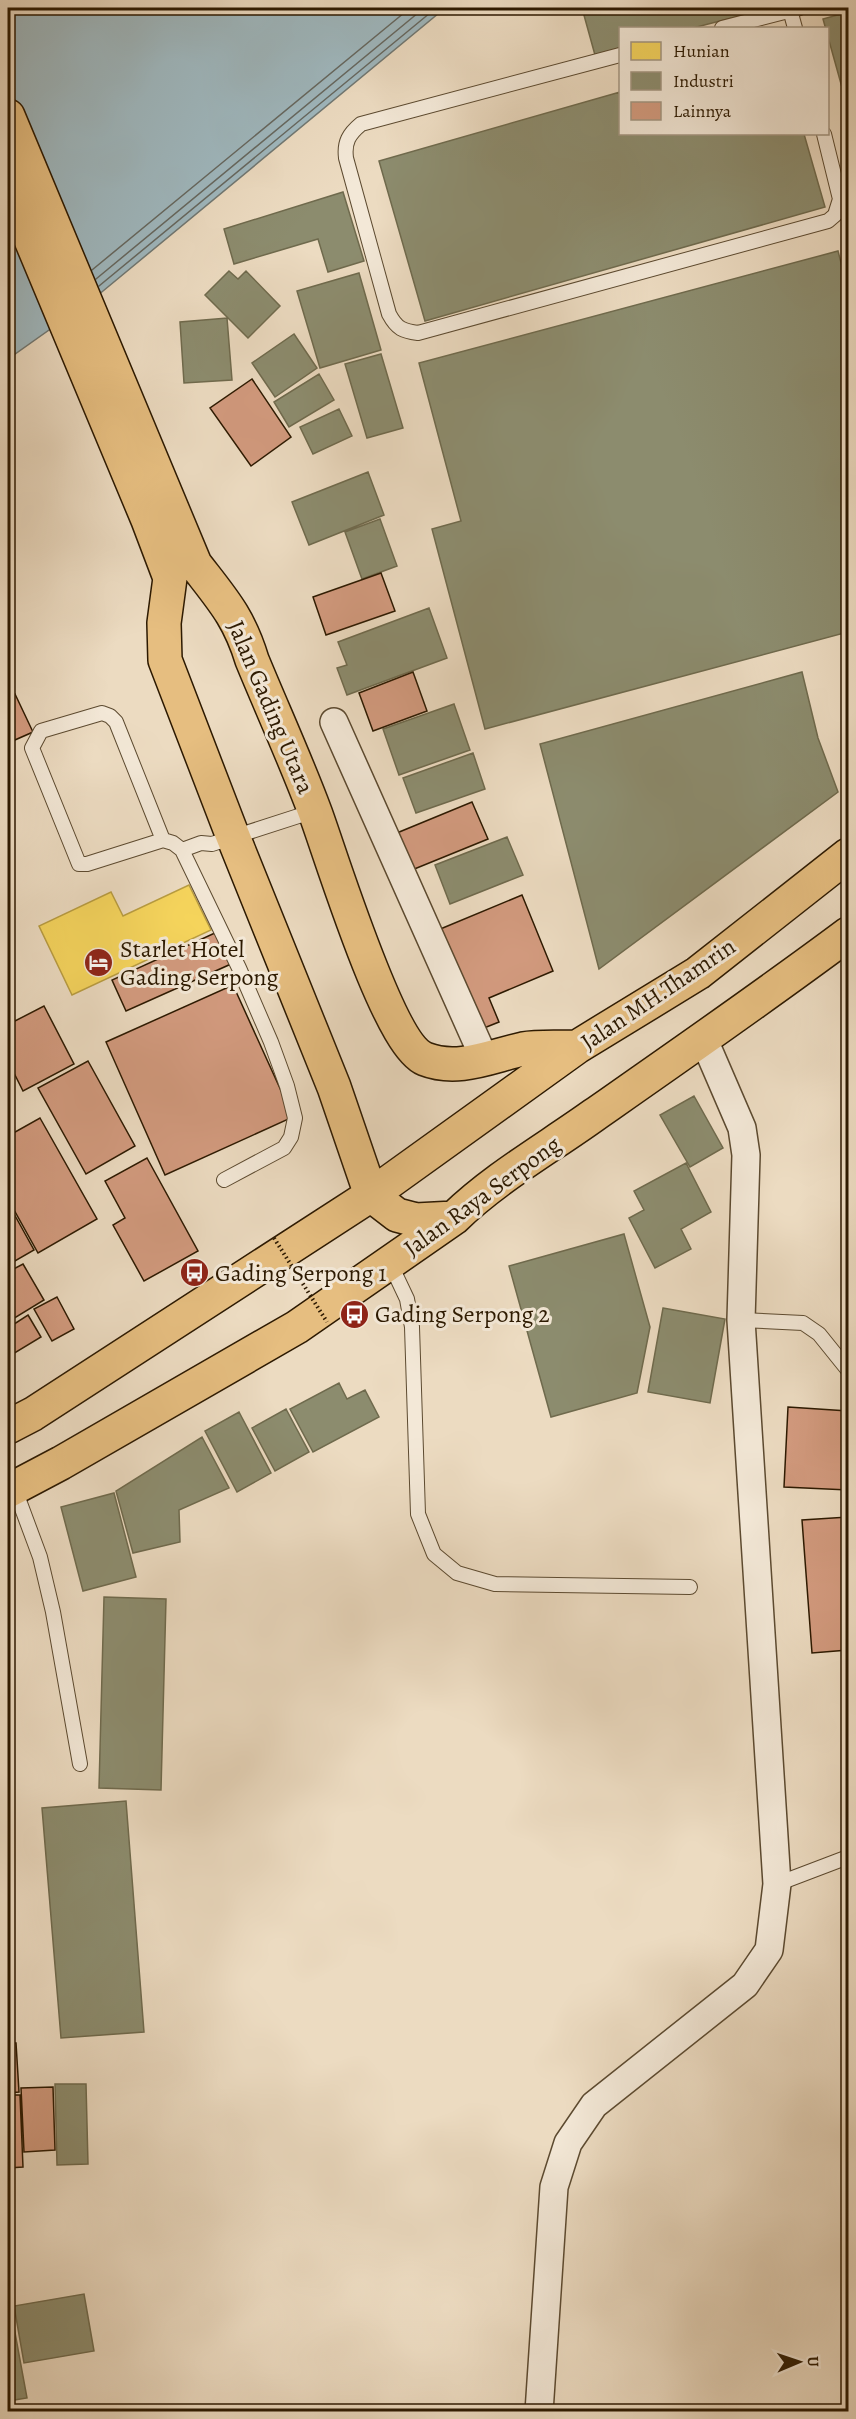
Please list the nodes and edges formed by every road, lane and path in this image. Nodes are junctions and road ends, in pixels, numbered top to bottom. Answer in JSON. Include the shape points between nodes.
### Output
{"nodes":[{"id":1,"x":795,"y":9,"type":"edge"},
{"id":2,"x":726,"y":27,"type":"edge"},
{"id":3,"x":795,"y":27,"type":"edge"},
{"id":4,"x":619,"y":56,"type":"edge"},
{"id":5,"x":8,"y":116,"type":"edge"},
{"id":6,"x":824,"y":135,"type":"edge"},
{"id":7,"x":8,"y":185,"type":"edge"},
{"id":8,"x":160,"y":513,"type":"junction"},
{"id":9,"x":334,"y":722,"type":"dead end"},
{"id":10,"x":315,"y":811,"type":"junction"},
{"id":11,"x":231,"y":829,"type":"junction"},
{"id":12,"x":163,"y":840,"type":"junction"},
{"id":13,"x":182,"y":850,"type":"junction"},
{"id":14,"x":849,"y":855,"type":"edge"},
{"id":15,"x":849,"y":934,"type":"edge"},
{"id":16,"x":704,"y":1040,"type":"junction"},
{"id":17,"x":578,"y":1047,"type":"junction"},
{"id":18,"x":485,"y":1060,"type":"junction"},
{"id":19,"x":224,"y":1180,"type":"dead end"},
{"id":20,"x":371,"y":1194,"type":"junction"},
{"id":21,"x":454,"y":1218,"type":"junction"},
{"id":22,"x":274,"y":1238,"type":"dead end"},
{"id":23,"x":390,"y":1263,"type":"junction"},
{"id":24,"x":741,"y":1320,"type":"junction"},
{"id":25,"x":327,"y":1322,"type":"dead end"},
{"id":26,"x":849,"y":1370,"type":"edge"},
{"id":27,"x":8,"y":1427,"type":"edge"},
{"id":28,"x":11,"y":1489,"type":"edge"},
{"id":29,"x":690,"y":1587,"type":"dead end"},
{"id":30,"x":80,"y":1764,"type":"dead end"},
{"id":31,"x":849,"y":1857,"type":"edge"},
{"id":32,"x":777,"y":1884,"type":"junction"},
{"id":33,"x":539,"y":2412,"type":"edge"}],
"edges":[{"from":1,"to":2,"type":"lane"},
{"from":1,"to":3,"type":"lane"},
{"from":4,"to":6,"type":"lane","via":[[361,124],[352,131],[345,147],[346,158],[395,326],[418,333],[828,221],[840,198]]},
{"from":5,"to":8,"type":"main road","name":"Jalan Gading Utara"},
{"from":7,"to":8,"type":"main road","name":"Jalan Gading Utara"},
{"from":8,"to":10,"type":"main road","name":"Jalan Gading Utara","via":[[244,634]]},
{"from":8,"to":11,"type":"main road","name":"Jalan Gading Utara","via":[[170,578],[164,624],[165,660]]},
{"from":9,"to":18,"type":"street"},
{"from":10,"to":11,"type":"lane"},
{"from":10,"to":18,"type":"main road","name":"Jalan Gading Utara","via":[[374,979],[408,1043],[424,1059],[453,1064]]},
{"from":11,"to":13,"type":"lane","via":[[212,844],[201,843]]},
{"from":11,"to":20,"type":"main road","name":"Jalan Gading Utara","via":[[334,1087]]},
{"from":12,"to":12,"type":"lane","via":[[79,864],[32,748],[41,731],[102,713],[110,716],[116,722]]},
{"from":12,"to":13,"type":"lane"},
{"from":13,"to":19,"type":"lane","via":[[271,1042],[295,1118],[284,1148]]},
{"from":14,"to":17,"type":"main road","name":"Jalan MH.Thamrin","via":[[698,973]]},
{"from":15,"to":16,"type":"main road","name":"Jalan Raya Serpong"},
{"from":16,"to":21,"type":"main road","name":"Jalan Raya Serpong","via":[[525,1163]]},
{"from":16,"to":24,"type":"street","via":[[742,1128],[746,1155]]},
{"from":17,"to":18,"type":"main road","name":"Jalan Gading Utara","via":[[524,1049]]},
{"from":17,"to":20,"type":"main road","name":"Jalan MH.Thamrin"},
{"from":20,"to":21,"type":"main road","via":[[397,1215],[416,1220]]},
{"from":20,"to":27,"type":"main road"},
{"from":21,"to":23,"type":"main road","name":"Jalan Raya Serpong"},
{"from":22,"to":25,"type":"path","bridge":true},
{"from":23,"to":28,"type":"main road","name":"Jalan Raya Serpong","via":[[297,1328]]},
{"from":23,"to":29,"type":"lane","via":[[407,1299],[412,1327],[418,1514],[434,1554],[457,1573],[495,1584]]},
{"from":24,"to":26,"type":"lane","via":[[803,1323],[819,1334]]},
{"from":24,"to":32,"type":"street"},
{"from":28,"to":30,"type":"lane","via":[[40,1557]]},
{"from":31,"to":32,"type":"lane"},
{"from":32,"to":33,"type":"street","via":[[769,1950],[745,1985],[594,2105],[568,2143],[554,2187]]}]}
